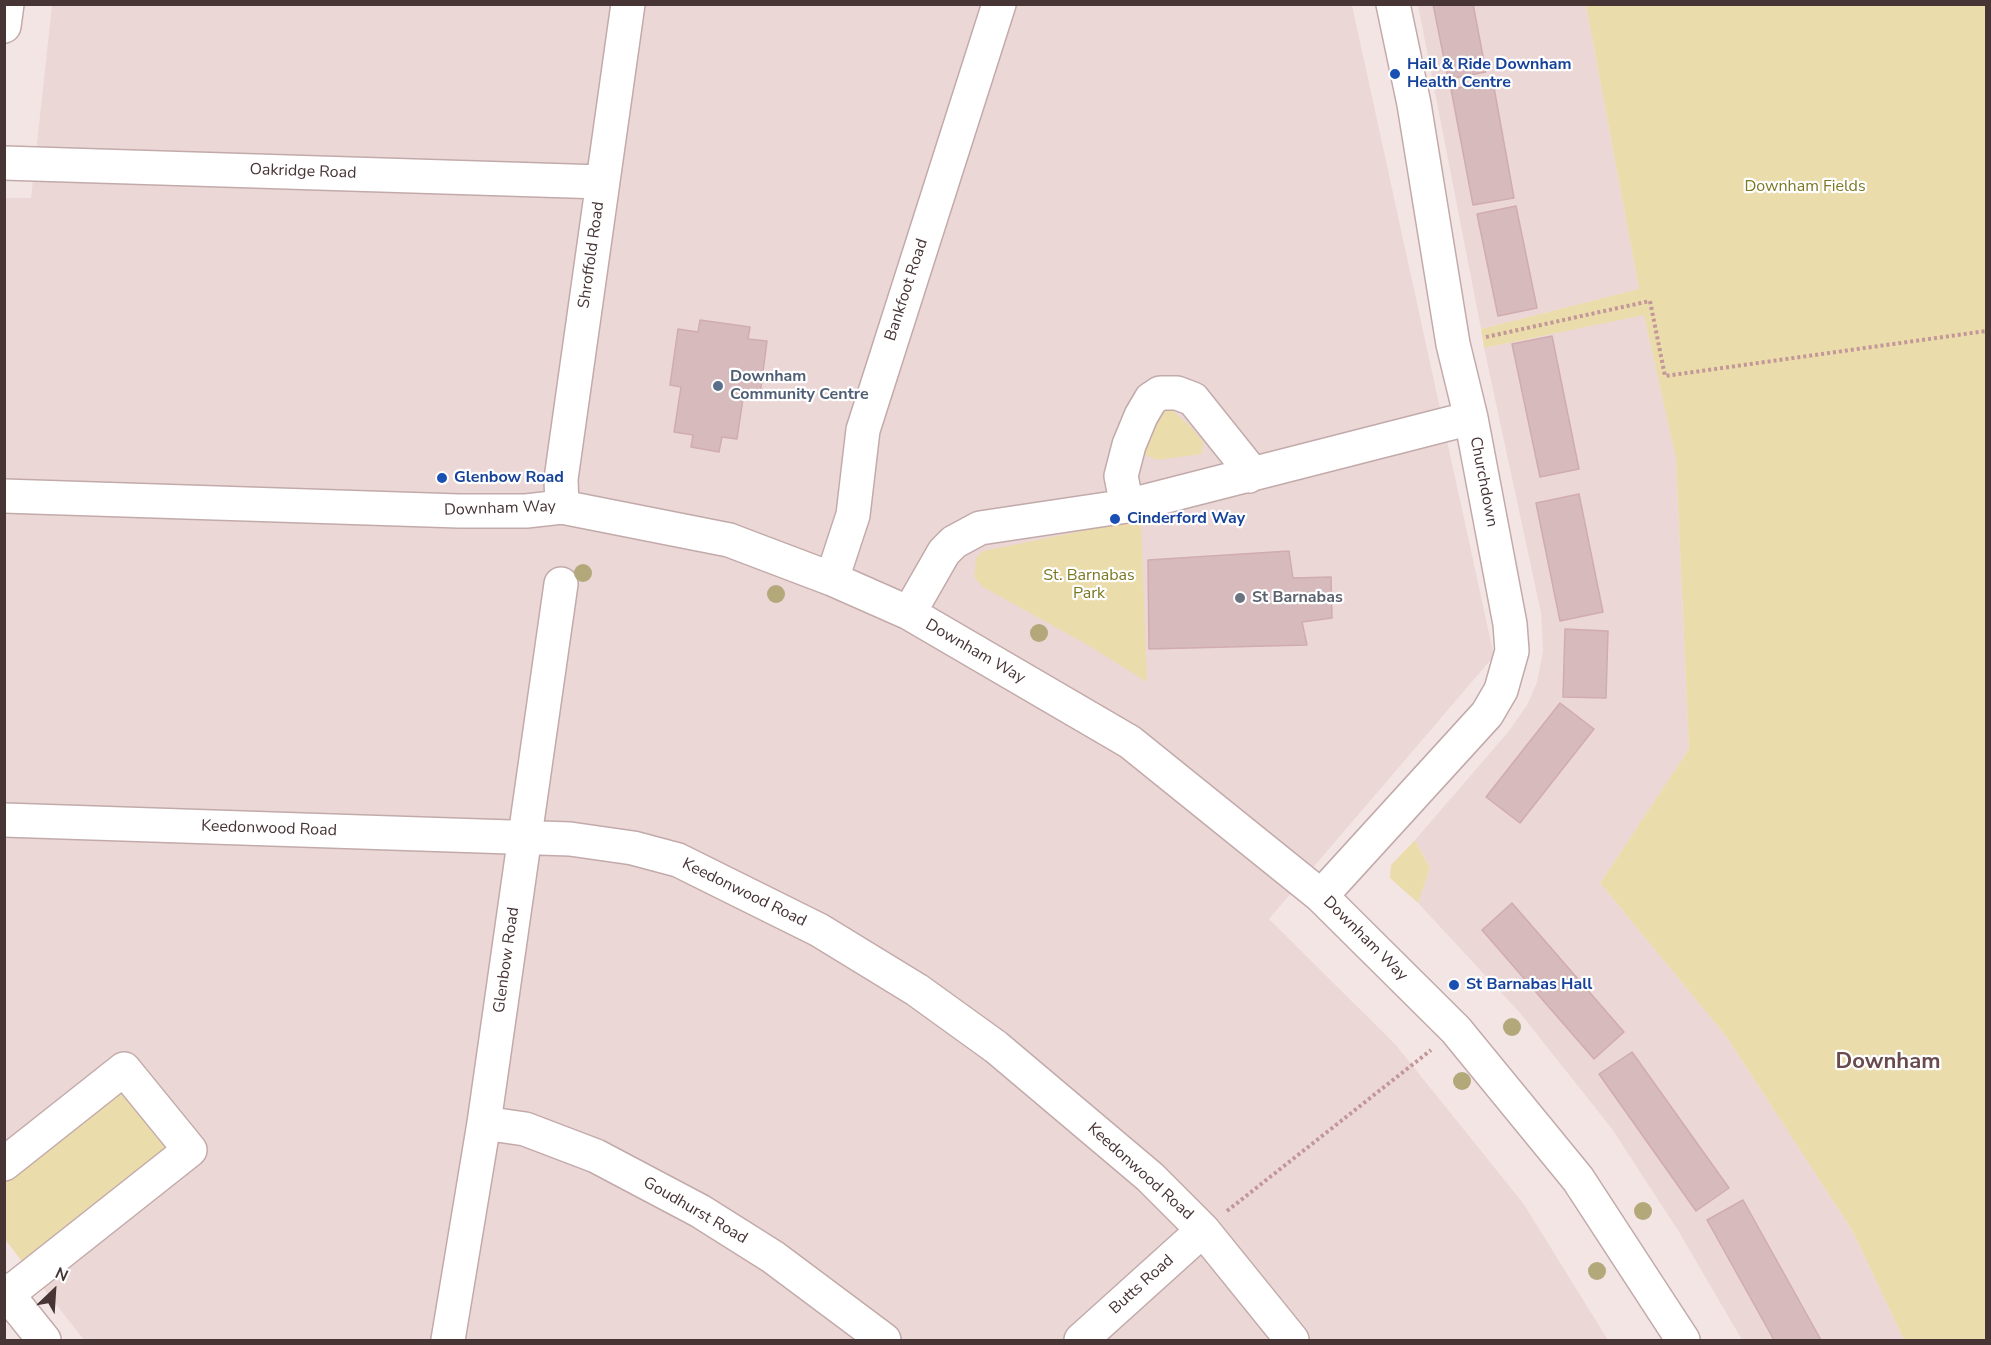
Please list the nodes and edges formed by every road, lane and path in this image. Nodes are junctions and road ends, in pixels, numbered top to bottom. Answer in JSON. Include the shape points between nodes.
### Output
{"nodes":[{"id":1,"x":7,"y":4,"type":"edge"},
{"id":2,"x":628,"y":4,"type":"edge"},
{"id":3,"x":999,"y":4,"type":"edge"},
{"id":4,"x":1393,"y":4,"type":"edge"},
{"id":5,"x":4,"y":26,"type":"edge"},
{"id":6,"x":4,"y":163,"type":"edge"},
{"id":7,"x":602,"y":182,"type":"junction"},
{"id":8,"x":1986,"y":331,"type":"edge"},
{"id":9,"x":1453,"y":344,"type":"junction"},
{"id":10,"x":1470,"y":418,"type":"junction"},
{"id":11,"x":1249,"y":476,"type":"junction"},
{"id":12,"x":4,"y":496,"type":"edge"},
{"id":13,"x":1127,"y":506,"type":"junction"},
{"id":14,"x":562,"y":507,"type":"junction"},
{"id":15,"x":832,"y":579,"type":"junction"},
{"id":16,"x":561,"y":584,"type":"dead end"},
{"id":17,"x":909,"y":613,"type":"junction"},
{"id":18,"x":4,"y":820,"type":"edge"},
{"id":19,"x":524,"y":838,"type":"junction"},
{"id":20,"x":1321,"y":896,"type":"junction"},
{"id":21,"x":1456,"y":1030,"type":"junction"},
{"id":22,"x":484,"y":1124,"type":"junction"},
{"id":23,"x":4,"y":1164,"type":"edge"},
{"id":24,"x":1203,"y":1230,"type":"junction"},
{"id":25,"x":6,"y":1292,"type":"edge"},
{"id":26,"x":44,"y":1341,"type":"edge"},
{"id":27,"x":448,"y":1341,"type":"edge"},
{"id":28,"x":884,"y":1341,"type":"edge"},
{"id":29,"x":1081,"y":1341,"type":"edge"},
{"id":30,"x":1292,"y":1341,"type":"edge"},
{"id":31,"x":1683,"y":1341,"type":"edge"}],
"edges":[{"from":1,"to":5,"type":"street"},
{"from":2,"to":7,"type":"street","name":"Shroffold Road"},
{"from":3,"to":15,"type":"street","name":"Bankfoot Road","via":[[863,429],[852,515]]},
{"from":4,"to":9,"type":"street","name":"Churchdown"},
{"from":6,"to":7,"type":"street","name":"Oakridge Road"},
{"from":7,"to":14,"type":"street","name":"Shroffold Road","via":[[561,479]]},
{"from":8,"to":9,"type":"path","via":[[1665,376],[1650,301]]},
{"from":9,"to":10,"type":"street","name":"Churchdown"},
{"from":10,"to":11,"type":"street"},
{"from":10,"to":20,"type":"street","name":"Churchdown","via":[[1510,624],[1512,651],[1507,673],[1487,714]]},
{"from":11,"to":13,"type":"street"},
{"from":11,"to":13,"type":"street","via":[[1245,464],[1194,399],[1160,393],[1151,399],[1129,445],[1121,476]]},
{"from":12,"to":14,"type":"street","name":"Downham Way","via":[[459,511]]},
{"from":13,"to":17,"type":"street","via":[[980,528],[944,552]]},
{"from":14,"to":15,"type":"street","name":"Downham Way","via":[[729,540]]},
{"from":15,"to":17,"type":"street","name":"Downham Way"},
{"from":16,"to":19,"type":"street","name":"Glenbow Road"},
{"from":17,"to":20,"type":"street","name":"Downham Way","via":[[1130,742]]},
{"from":18,"to":19,"type":"street","name":"Keedonwood Road"},
{"from":19,"to":22,"type":"street","name":"Glenbow Road"},
{"from":19,"to":24,"type":"street","name":"Keedonwood Road","via":[[570,839],[633,848],[678,860],[819,930],[917,990],[996,1047],[1150,1177]]},
{"from":20,"to":21,"type":"street","name":"Downham Way"},
{"from":21,"to":24,"type":"path"},
{"from":21,"to":31,"type":"street","name":"Downham Way","via":[[1578,1179]]},
{"from":22,"to":27,"type":"street","name":"Glenbow Road"},
{"from":22,"to":28,"type":"street","name":"Goudhurst Road","via":[[525,1130],[596,1156],[700,1211],[773,1257]]},
{"from":23,"to":25,"type":"street","via":[[124,1069],[190,1150]]},
{"from":24,"to":29,"type":"street","name":"Butts Road"},
{"from":24,"to":30,"type":"street","name":"Keedonwood Road"},
{"from":25,"to":26,"type":"street"}]}
